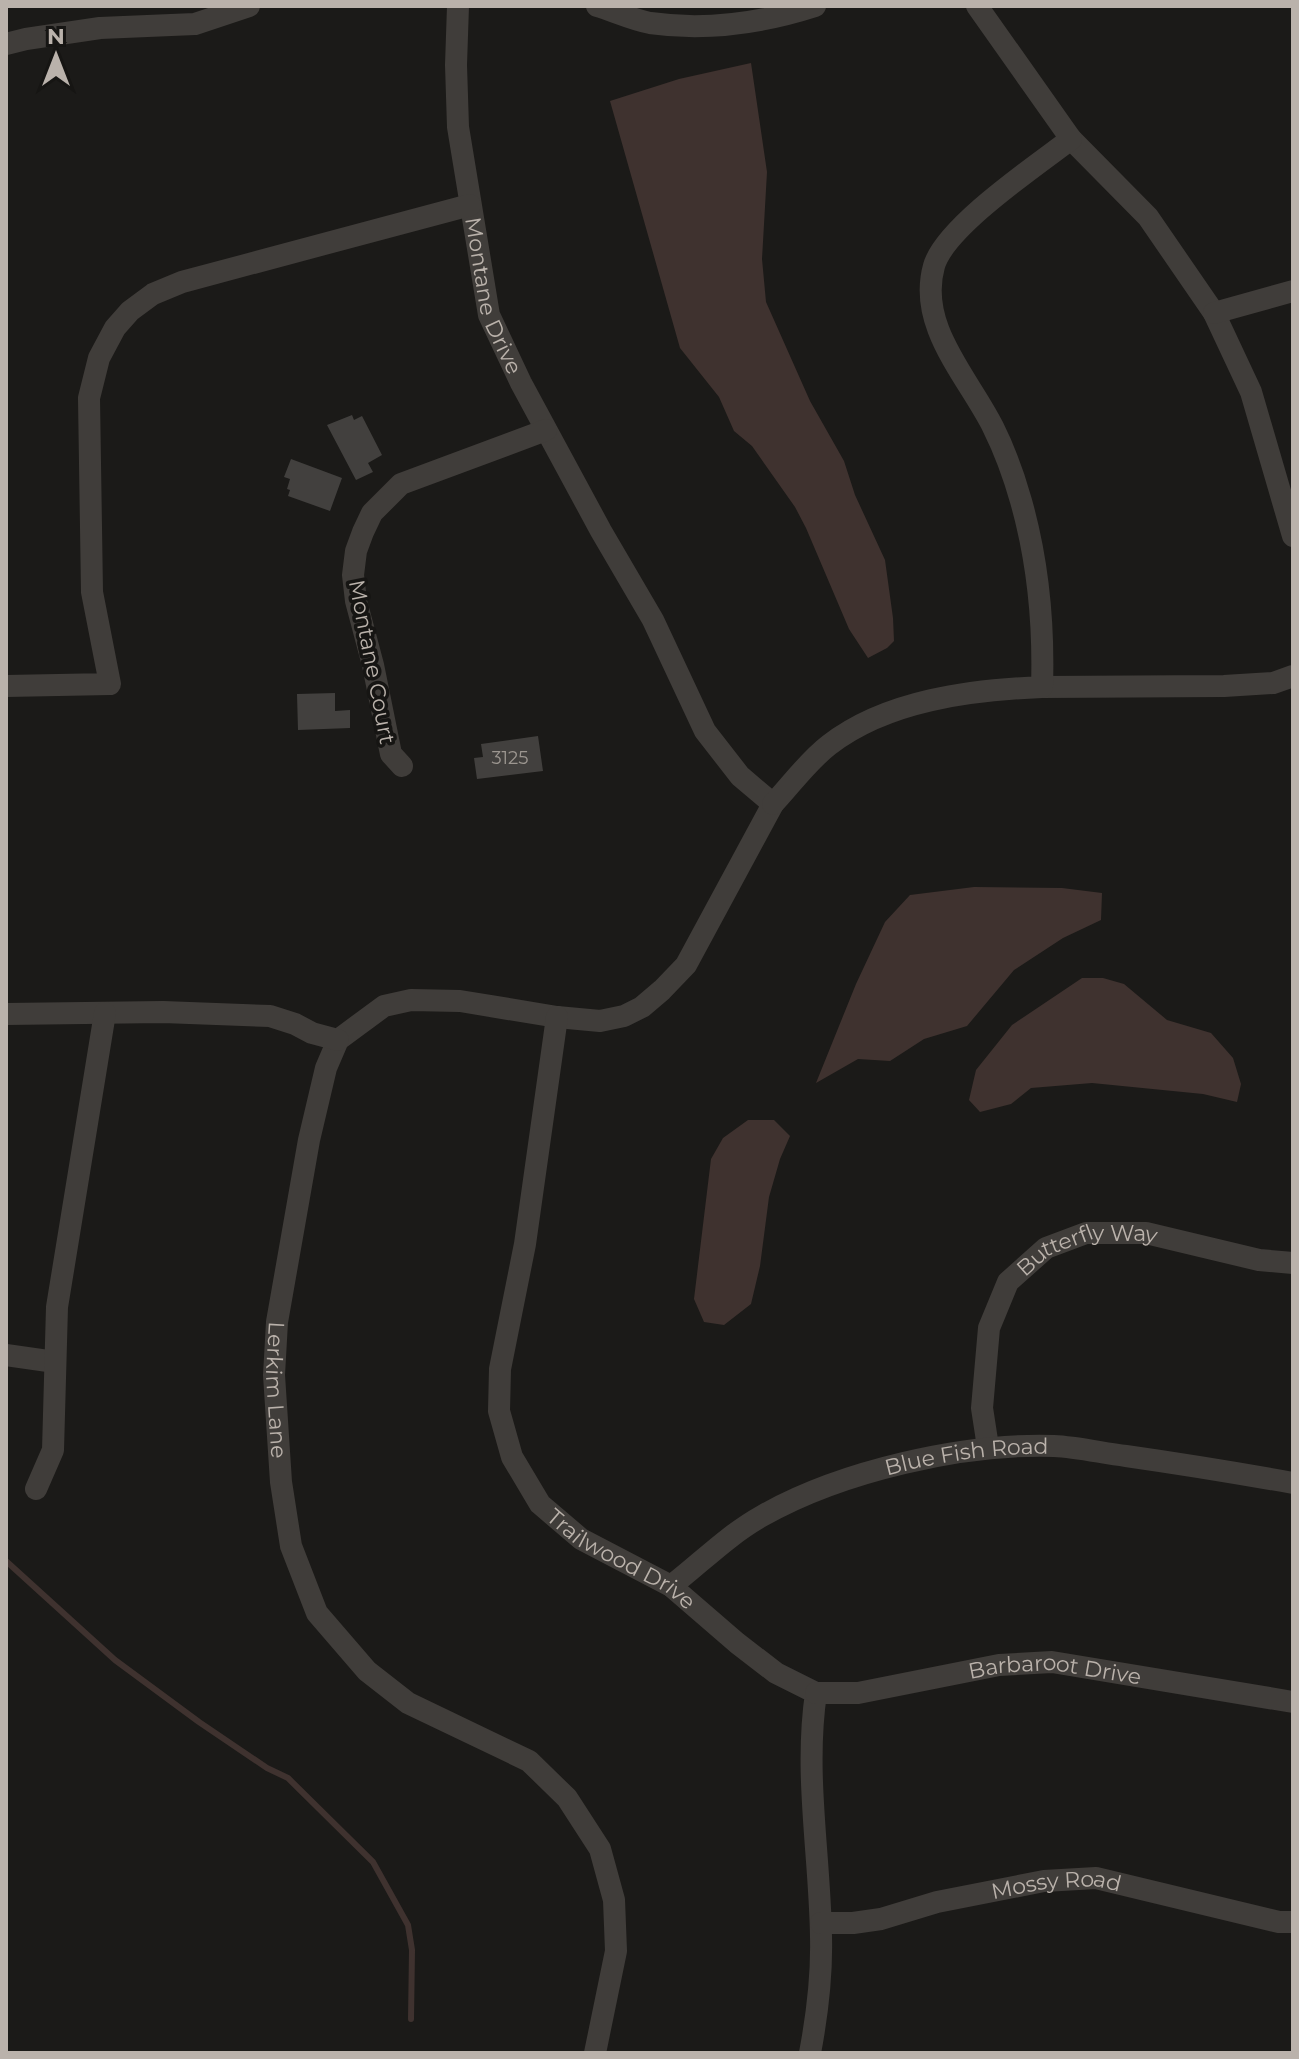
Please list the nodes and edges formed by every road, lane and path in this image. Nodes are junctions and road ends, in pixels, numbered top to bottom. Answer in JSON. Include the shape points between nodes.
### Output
{"nodes":[{"id":1,"x":249,"y":6,"type":"edge"},
{"id":2,"x":458,"y":6,"type":"edge"},
{"id":3,"x":597,"y":6,"type":"edge"},
{"id":4,"x":815,"y":6,"type":"edge"},
{"id":5,"x":977,"y":6,"type":"edge"},
{"id":6,"x":6,"y":44,"type":"edge"},
{"id":7,"x":1071,"y":139,"type":"junction"},
{"id":8,"x":470,"y":205,"type":"junction"},
{"id":9,"x":1293,"y":291,"type":"edge"},
{"id":10,"x":1214,"y":313,"type":"junction"},
{"id":11,"x":546,"y":430,"type":"junction"},
{"id":12,"x":1293,"y":536,"type":"edge"},
{"id":13,"x":1293,"y":676,"type":"edge"},
{"id":14,"x":6,"y":686,"type":"edge"},
{"id":15,"x":1042,"y":687,"type":"junction"},
{"id":16,"x":402,"y":766,"type":"dead end"},
{"id":17,"x":773,"y":804,"type":"junction"},
{"id":18,"x":105,"y":1013,"type":"junction"},
{"id":19,"x":6,"y":1014,"type":"edge"},
{"id":20,"x":557,"y":1017,"type":"junction"},
{"id":21,"x":338,"y":1040,"type":"junction"},
{"id":22,"x":1293,"y":1263,"type":"edge"},
{"id":23,"x":6,"y":1355,"type":"edge"},
{"id":24,"x":55,"y":1362,"type":"junction"},
{"id":25,"x":988,"y":1447,"type":"junction"},
{"id":26,"x":1293,"y":1483,"type":"edge"},
{"id":27,"x":36,"y":1489,"type":"dead end"},
{"id":28,"x":671,"y":1586,"type":"junction"},
{"id":29,"x":816,"y":1693,"type":"junction"},
{"id":30,"x":1293,"y":1702,"type":"edge"},
{"id":31,"x":1293,"y":1922,"type":"edge"},
{"id":32,"x":821,"y":1923,"type":"junction"},
{"id":33,"x":595,"y":2053,"type":"edge"},
{"id":34,"x":810,"y":2053,"type":"edge"}],
"edges":[{"from":1,"to":6,"type":"street","via":[[195,24],[100,28]]},
{"from":2,"to":8,"type":"street","name":"Montane Drive","via":[[458,127]]},
{"from":3,"to":4,"type":"street","via":[[649,23],[698,26],[774,19]]},
{"from":5,"to":7,"type":"street"},
{"from":7,"to":10,"type":"street","via":[[1148,217]]},
{"from":7,"to":15,"type":"street","via":[[959,227],[934,265],[931,306],[947,349],[993,427],[1021,500],[1038,590]]},
{"from":8,"to":11,"type":"street","name":"Montane Drive","via":[[489,315]]},
{"from":8,"to":14,"type":"street","via":[[182,282],[130,311],[99,358],[89,398],[92,592],[110,684]]},
{"from":9,"to":10,"type":"street"},
{"from":10,"to":12,"type":"street","via":[[1251,392]]},
{"from":11,"to":16,"type":"street","name":"Montane Court","via":[[401,484],[372,513],[363,532],[353,575],[356,601],[391,754]]},
{"from":11,"to":17,"type":"street","name":"Montane Drive","via":[[653,620],[705,731],[740,776]]},
{"from":13,"to":15,"type":"street","via":[[1273,683],[1224,686]]},
{"from":15,"to":17,"type":"street","via":[[994,689],[876,718],[828,745]]},
{"from":17,"to":20,"type":"street","via":[[686,965],[662,990],[624,1016],[600,1021]]},
{"from":18,"to":19,"type":"street"},
{"from":18,"to":21,"type":"street","via":[[270,1016]]},
{"from":18,"to":24,"type":"street","via":[[57,1307]]},
{"from":20,"to":21,"type":"street","via":[[460,1001],[411,1000],[384,1006]]},
{"from":20,"to":28,"type":"street","name":"Trailwood Drive","via":[[525,1244],[500,1369],[499,1411],[512,1457],[540,1504],[581,1539]]},
{"from":21,"to":33,"type":"street","name":"Lerkim Lane","via":[[309,1140],[277,1322],[274,1375],[291,1546],[317,1613],[367,1671],[408,1703],[529,1761],[567,1798],[600,1849],[614,1900],[616,1951]]},
{"from":22,"to":25,"type":"street","name":"Butterfly Way","via":[[1146,1233],[1086,1233],[1046,1248],[1008,1282],[989,1328],[982,1408]]},
{"from":23,"to":24,"type":"street"},
{"from":24,"to":27,"type":"street","via":[[53,1450]]},
{"from":25,"to":26,"type":"street","name":"Blue Fish Road","via":[[1056,1446]]},
{"from":25,"to":28,"type":"street","name":"Blue Fish Road","via":[[868,1474],[805,1495],[728,1536]]},
{"from":28,"to":29,"type":"street","name":"Trailwood Drive","via":[[776,1673]]},
{"from":29,"to":30,"type":"street","name":"Barbaroot Drive","via":[[858,1693],[999,1665],[1052,1662]]},
{"from":29,"to":32,"type":"street","via":[[811,1764]]},
{"from":31,"to":32,"type":"street","name":"Mossy Road","via":[[1096,1878],[1044,1881],[881,1919]]},
{"from":32,"to":34,"type":"street"}]}
